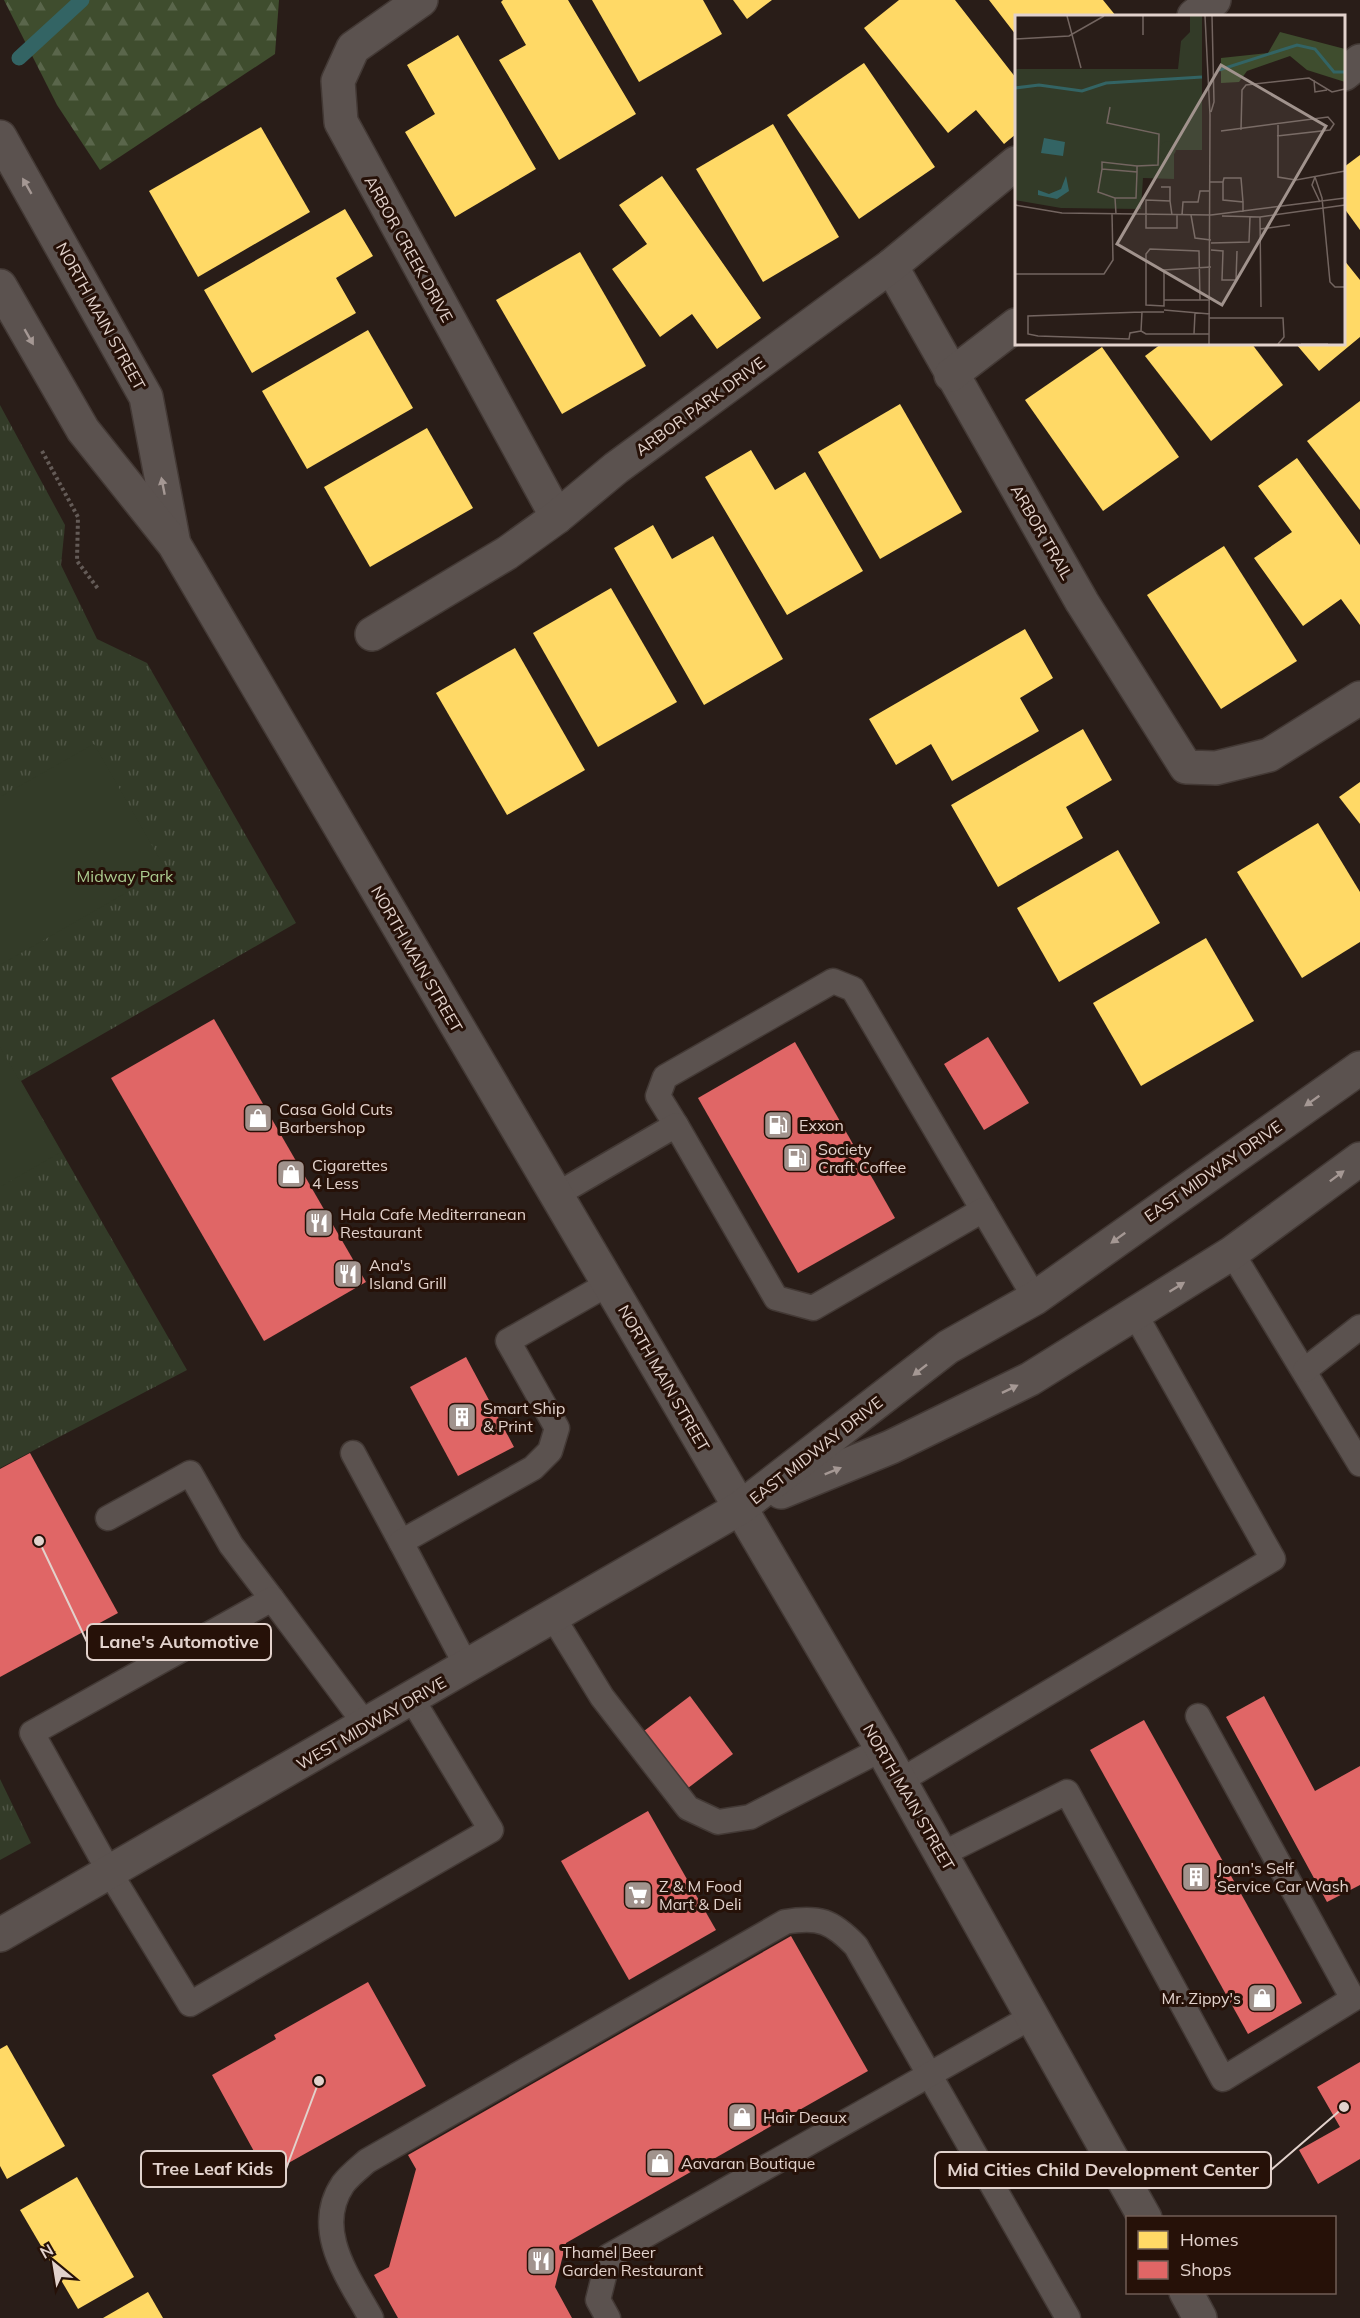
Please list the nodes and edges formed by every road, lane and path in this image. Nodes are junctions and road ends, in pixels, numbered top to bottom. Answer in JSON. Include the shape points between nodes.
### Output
{"nodes":[{"id":1,"x":421,"y":0,"type":"edge"},
{"id":2,"x":1214,"y":0,"type":"edge"},
{"id":3,"x":1195,"y":15,"type":"edge"},
{"id":4,"x":1360,"y":61,"type":"edge"},
{"id":5,"x":1345,"y":73,"type":"edge"},
{"id":6,"x":0,"y":137,"type":"edge"},
{"id":7,"x":1015,"y":165,"type":"edge"},
{"id":8,"x":891,"y":266,"type":"junction"},
{"id":9,"x":0,"y":286,"type":"edge"},
{"id":10,"x":1015,"y":327,"type":"edge"},
{"id":11,"x":951,"y":375,"type":"junction"},
{"id":12,"x":39,"y":446,"type":"dead end"},
{"id":13,"x":556,"y":516,"type":"junction"},
{"id":14,"x":174,"y":544,"type":"junction"},
{"id":15,"x":99,"y":590,"type":"dead end"},
{"id":16,"x":372,"y":634,"type":"dead end"},
{"id":17,"x":1360,"y":698,"type":"edge"},
{"id":18,"x":1360,"y":1068,"type":"edge"},
{"id":19,"x":676,"y":1125,"type":"junction"},
{"id":20,"x":1360,"y":1159,"type":"edge"},
{"id":21,"x":556,"y":1195,"type":"junction"},
{"id":22,"x":983,"y":1210,"type":"junction"},
{"id":23,"x":1232,"y":1253,"type":"junction"},
{"id":24,"x":608,"y":1284,"type":"junction"},
{"id":25,"x":1035,"y":1298,"type":"junction"},
{"id":26,"x":1135,"y":1314,"type":"junction"},
{"id":27,"x":1360,"y":1327,"type":"edge"},
{"id":28,"x":1305,"y":1370,"type":"junction"},
{"id":29,"x":353,"y":1453,"type":"dead end"},
{"id":30,"x":1360,"y":1464,"type":"edge"},
{"id":31,"x":740,"y":1508,"type":"junction"},
{"id":32,"x":108,"y":1518,"type":"dead end"},
{"id":33,"x":401,"y":1542,"type":"junction"},
{"id":34,"x":272,"y":1599,"type":"junction"},
{"id":35,"x":553,"y":1617,"type":"junction"},
{"id":36,"x":467,"y":1667,"type":"junction"},
{"id":37,"x":412,"y":1699,"type":"junction"},
{"id":38,"x":1198,"y":1716,"type":"dead end"},
{"id":39,"x":366,"y":1725,"type":"junction"},
{"id":40,"x":882,"y":1749,"type":"junction"},
{"id":41,"x":900,"y":1781,"type":"junction"},
{"id":42,"x":942,"y":1854,"type":"junction"},
{"id":43,"x":110,"y":1873,"type":"junction"},
{"id":44,"x":0,"y":1935,"type":"edge"},
{"id":45,"x":1033,"y":2016,"type":"junction"},
{"id":46,"x":927,"y":2075,"type":"junction"},
{"id":47,"x":1143,"y":2216,"type":"edge"},
{"id":48,"x":1187,"y":2294,"type":"edge"},
{"id":49,"x":371,"y":2318,"type":"edge"},
{"id":50,"x":608,"y":2318,"type":"edge"},
{"id":51,"x":1068,"y":2318,"type":"edge"},
{"id":52,"x":1200,"y":2318,"type":"edge"}],
"edges":[{"from":1,"to":13,"type":"main road","name":"ARBOR CREEK DRIVE","via":[[353,48],[338,81],[341,122]]},
{"from":2,"to":3,"type":"main road"},
{"from":4,"to":5,"type":"main road"},
{"from":14,"to":6,"type":"main road","name":"NORTH MAIN STREET","one_way":true,"via":[[146,397]]},
{"from":7,"to":8,"type":"main road","name":"ARBOR PARK DRIVE"},
{"from":8,"to":11,"type":"main road","name":"ARBOR TRAIL"},
{"from":8,"to":13,"type":"main road","name":"ARBOR PARK DRIVE"},
{"from":9,"to":14,"type":"main road","name":"NORTH MAIN STREET","one_way":true,"via":[[83,430]]},
{"from":10,"to":11,"type":"main road"},
{"from":11,"to":17,"type":"main road","name":"ARBOR TRAIL","via":[[1082,602],[1186,767],[1216,768],[1269,755]]},
{"from":12,"to":15,"type":"path","via":[[78,517],[77,561]]},
{"from":13,"to":16,"type":"main road","name":"ARBOR PARK DRIVE","via":[[507,553]]},
{"from":14,"to":21,"type":"main road","name":"NORTH MAIN STREET"},
{"from":18,"to":25,"type":"main road","name":"EAST MIDWAY DRIVE","one_way":true},
{"from":19,"to":21,"type":"lane"},
{"from":19,"to":22,"type":"lane","via":[[776,1298],[785,1301],[813,1308]]},
{"from":19,"to":22,"type":"lane","via":[[658,1096],[665,1077],[833,981],[853,989]]},
{"from":23,"to":20,"type":"main road","name":"EAST MIDWAY DRIVE","one_way":true},
{"from":21,"to":24,"type":"main road","name":"NORTH MAIN STREET"},
{"from":22,"to":25,"type":"lane"},
{"from":26,"to":23,"type":"main road","name":"EAST MIDWAY DRIVE","one_way":true},
{"from":23,"to":28,"type":"lane"},
{"from":24,"to":31,"type":"main road","name":"NORTH MAIN STREET"},
{"from":24,"to":33,"type":"lane","via":[[508,1341],[557,1428],[550,1451],[533,1468]]},
{"from":25,"to":31,"type":"main road","name":"EAST MIDWAY DRIVE","one_way":true,"via":[[948,1347]]},
{"from":31,"to":26,"type":"main road","name":"EAST MIDWAY DRIVE","one_way":true,"via":[[891,1447],[1030,1379]]},
{"from":26,"to":41,"type":"lane","via":[[1273,1559]]},
{"from":27,"to":28,"type":"lane"},
{"from":28,"to":30,"type":"lane"},
{"from":29,"to":33,"type":"lane"},
{"from":31,"to":35,"type":"main road","name":"WEST MIDWAY DRIVE"},
{"from":31,"to":40,"type":"main road","name":"NORTH MAIN STREET"},
{"from":32,"to":34,"type":"lane","via":[[190,1473],[231,1545]]},
{"from":33,"to":36,"type":"lane"},
{"from":34,"to":39,"type":"lane"},
{"from":34,"to":43,"type":"lane","via":[[32,1733]]},
{"from":35,"to":36,"type":"main road","name":"WEST MIDWAY DRIVE"},
{"from":35,"to":40,"type":"lane","via":[[602,1697],[688,1808],[718,1822],[750,1817]]},
{"from":36,"to":37,"type":"main road","name":"WEST MIDWAY DRIVE"},
{"from":37,"to":39,"type":"main road","name":"WEST MIDWAY DRIVE"},
{"from":37,"to":43,"type":"lane","via":[[491,1830],[190,2004]]},
{"from":38,"to":42,"type":"lane","via":[[1353,1999],[1223,2079],[1067,1792]]},
{"from":39,"to":43,"type":"main road","name":"WEST MIDWAY DRIVE"},
{"from":40,"to":41,"type":"main road","name":"NORTH MAIN STREET"},
{"from":41,"to":42,"type":"main road","name":"NORTH MAIN STREET"},
{"from":42,"to":45,"type":"main road","name":"NORTH MAIN STREET"},
{"from":43,"to":44,"type":"main road","name":"WEST MIDWAY DRIVE"},
{"from":45,"to":46,"type":"lane"},
{"from":45,"to":47,"type":"main road","name":"NORTH MAIN STREET"},
{"from":46,"to":49,"type":"lane","via":[[848,1938],[828,1923],[808,1918],[785,1922],[367,2161],[343,2184],[333,2207],[331,2230],[335,2254]]},
{"from":46,"to":50,"type":"lane","via":[[609,2256],[598,2300]]},
{"from":46,"to":51,"type":"lane"},
{"from":48,"to":52,"type":"main road"}]}
